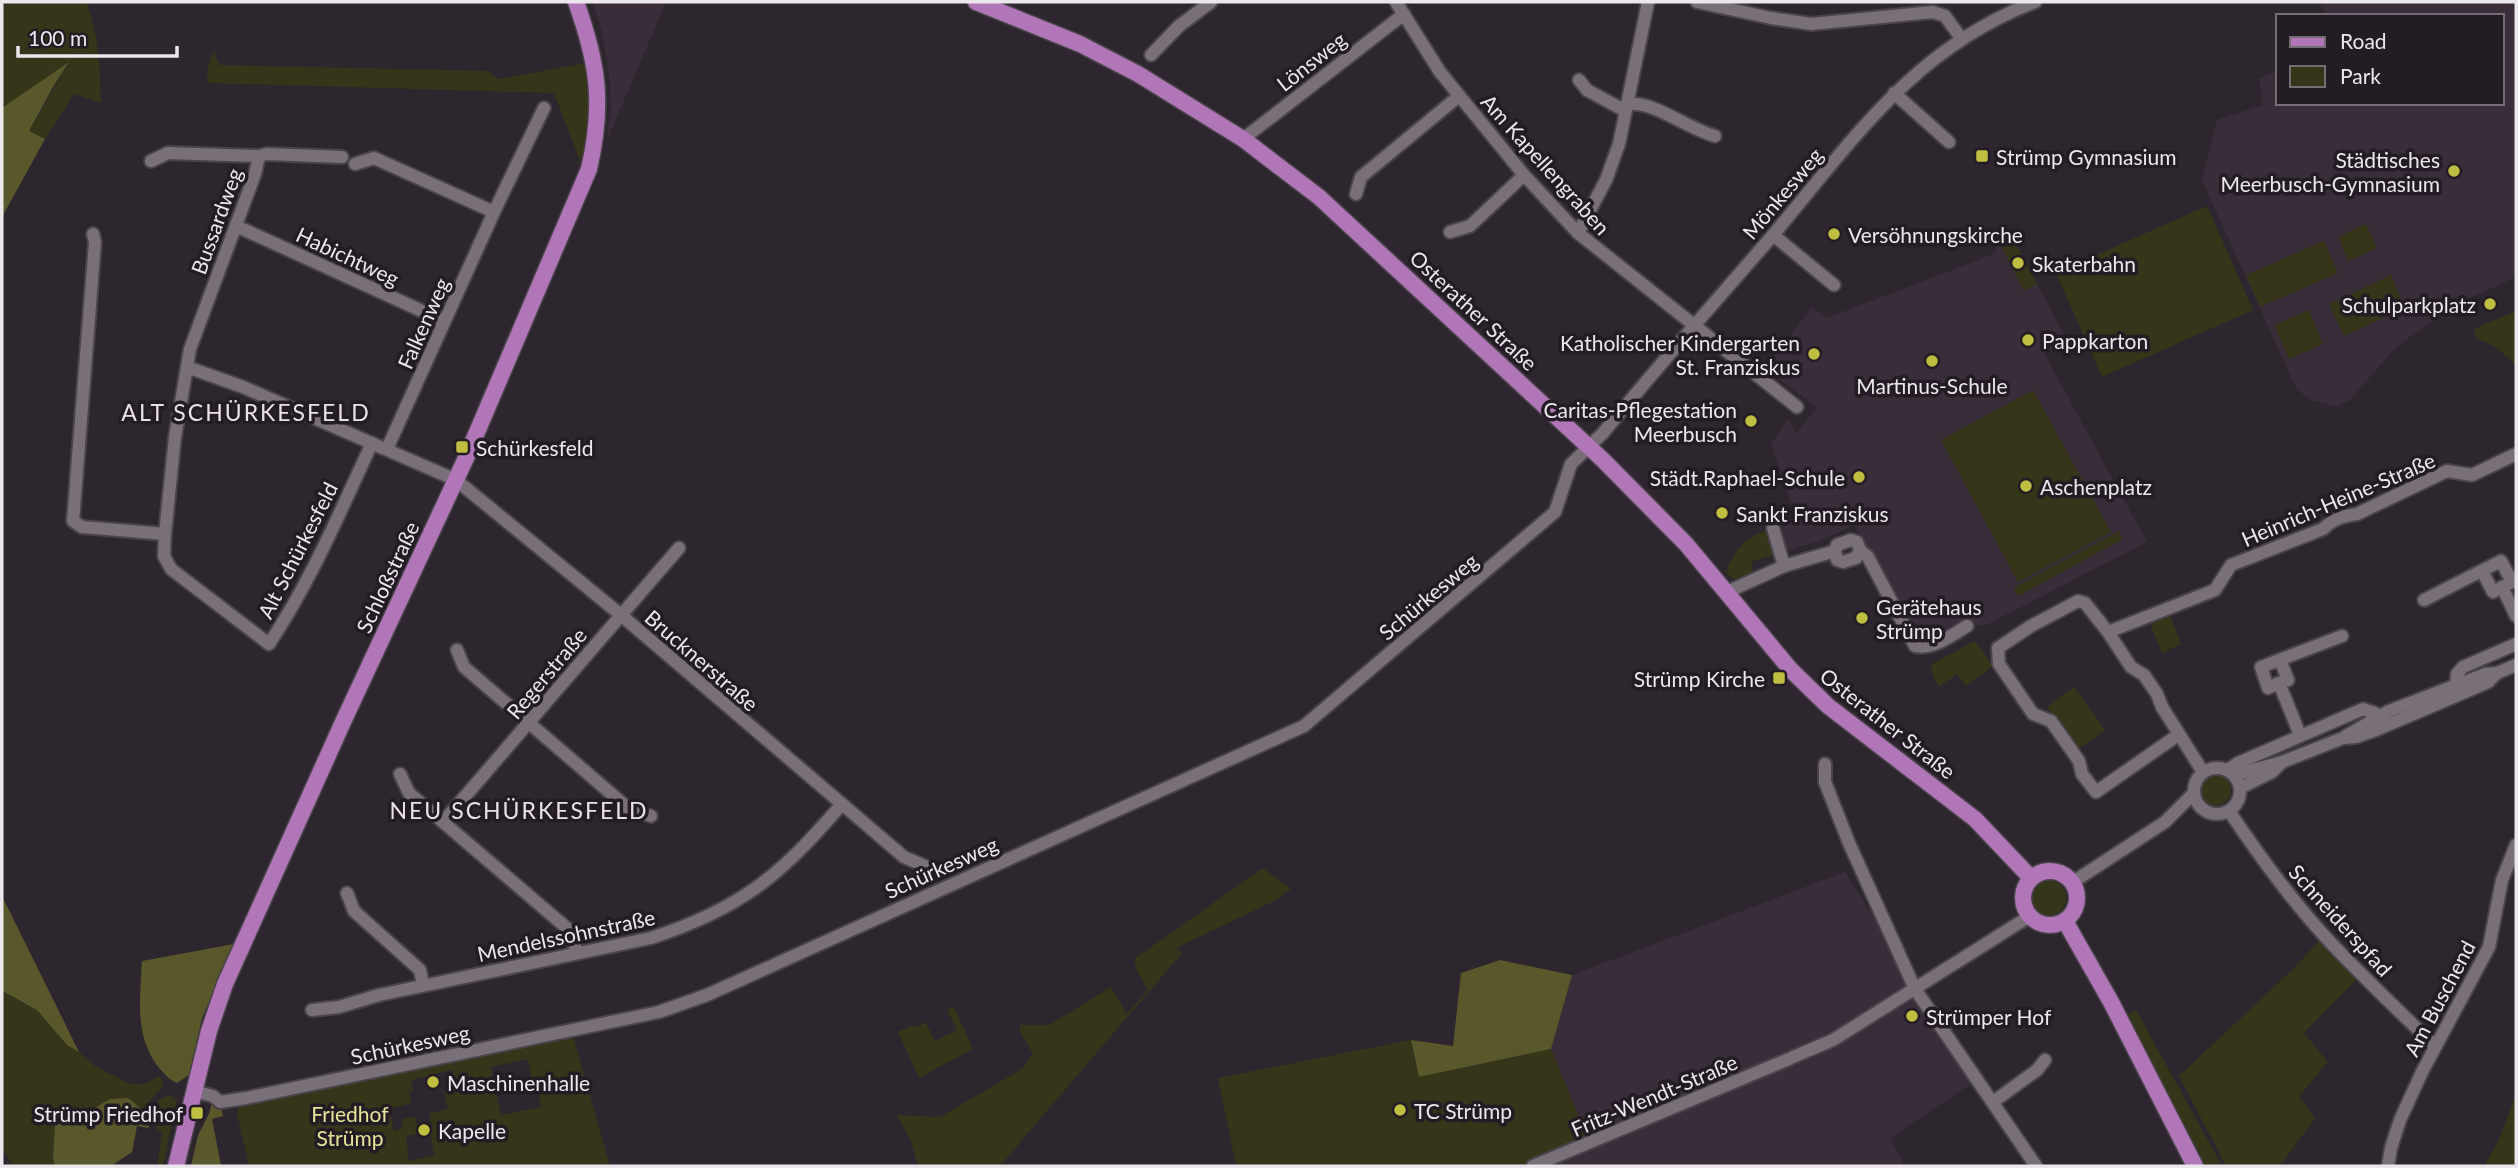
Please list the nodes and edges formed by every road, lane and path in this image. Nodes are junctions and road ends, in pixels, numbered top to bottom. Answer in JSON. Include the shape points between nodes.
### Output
{"nodes":[{"id":1,"x":576,"y":2,"type":"edge"},
{"id":2,"x":976,"y":2,"type":"edge"},
{"id":3,"x":1211,"y":2,"type":"edge"},
{"id":4,"x":1396,"y":2,"type":"edge"},
{"id":5,"x":1648,"y":2,"type":"edge"},
{"id":6,"x":1700,"y":2,"type":"edge"},
{"id":7,"x":2035,"y":2,"type":"edge"},
{"id":8,"x":1404,"y":13,"type":"junction"},
{"id":9,"x":1961,"y":38,"type":"junction"},
{"id":10,"x":1151,"y":55,"type":"dead end"},
{"id":11,"x":1579,"y":80,"type":"dead end"},
{"id":12,"x":1894,"y":93,"type":"junction"},
{"id":13,"x":1459,"y":96,"type":"junction"},
{"id":14,"x":1628,"y":106,"type":"junction"},
{"id":15,"x":544,"y":108,"type":"dead end"},
{"id":16,"x":1715,"y":136,"type":"dead end"},
{"id":17,"x":1243,"y":139,"type":"junction"},
{"id":18,"x":1949,"y":142,"type":"dead end"},
{"id":19,"x":259,"y":156,"type":"junction"},
{"id":20,"x":342,"y":157,"type":"dead end"},
{"id":21,"x":151,"y":161,"type":"dead end"},
{"id":22,"x":355,"y":164,"type":"dead end"},
{"id":23,"x":1524,"y":175,"type":"junction"},
{"id":24,"x":1356,"y":194,"type":"dead end"},
{"id":25,"x":494,"y":212,"type":"junction"},
{"id":26,"x":236,"y":226,"type":"junction"},
{"id":27,"x":1450,"y":232,"type":"dead end"},
{"id":28,"x":1578,"y":233,"type":"junction"},
{"id":29,"x":93,"y":234,"type":"dead end"},
{"id":30,"x":1773,"y":235,"type":"junction"},
{"id":31,"x":1834,"y":285,"type":"dead end"},
{"id":32,"x":207,"y":300,"type":"joint"},
{"id":33,"x":444,"y":321,"type":"junction"},
{"id":34,"x":1694,"y":326,"type":"junction"},
{"id":35,"x":187,"y":368,"type":"junction"},
{"id":36,"x":1797,"y":407,"type":"dead end"},
{"id":37,"x":372,"y":443,"type":"junction"},
{"id":38,"x":1588,"y":446,"type":"junction"},
{"id":39,"x":387,"y":449,"type":"junction"},
{"id":40,"x":2516,"y":454,"type":"edge"},
{"id":41,"x":456,"y":480,"type":"junction"},
{"id":42,"x":1773,"y":528,"type":"dead end"},
{"id":43,"x":165,"y":534,"type":"junction"},
{"id":44,"x":679,"y":548,"type":"dead end"},
{"id":45,"x":1784,"y":566,"type":"junction"},
{"id":46,"x":2482,"y":571,"type":"junction"},
{"id":47,"x":2502,"y":587,"type":"junction"},
{"id":48,"x":1727,"y":592,"type":"junction"},
{"id":49,"x":2424,"y":600,"type":"dead end"},
{"id":50,"x":621,"y":615,"type":"junction"},
{"id":51,"x":2516,"y":616,"type":"edge"},
{"id":52,"x":1967,"y":626,"type":"dead end"},
{"id":53,"x":2108,"y":632,"type":"junction"},
{"id":54,"x":2342,"y":636,"type":"dead end"},
{"id":55,"x":2516,"y":644,"type":"edge"},
{"id":56,"x":457,"y":650,"type":"dead end"},
{"id":57,"x":2280,"y":660,"type":"junction"},
{"id":58,"x":2516,"y":665,"type":"edge"},
{"id":59,"x":2497,"y":673,"type":"junction"},
{"id":60,"x":2279,"y":683,"type":"junction"},
{"id":61,"x":2456,"y":685,"type":"junction"},
{"id":62,"x":530,"y":722,"type":"junction"},
{"id":63,"x":2377,"y":723,"type":"junction"},
{"id":64,"x":2178,"y":735,"type":"junction"},
{"id":65,"x":2300,"y":735,"type":"junction"},
{"id":66,"x":2281,"y":762,"type":"junction"},
{"id":67,"x":1825,"y":764,"type":"dead end"},
{"id":68,"x":2203,"y":772,"type":"junction"},
{"id":69,"x":2231,"y":773,"type":"junction"},
{"id":70,"x":400,"y":774,"type":"dead end"},
{"id":71,"x":2240,"y":788,"type":"junction"},
{"id":72,"x":2194,"y":793,"type":"junction"},
{"id":73,"x":842,"y":804,"type":"junction"},
{"id":74,"x":2202,"y":809,"type":"junction"},
{"id":75,"x":2228,"y":811,"type":"junction"},
{"id":76,"x":651,"y":816,"type":"dead end"},
{"id":77,"x":443,"y":822,"type":"junction"},
{"id":78,"x":2165,"y":822,"type":"junction"},
{"id":79,"x":2516,"y":845,"type":"edge"},
{"id":80,"x":925,"y":866,"type":"dead end"},
{"id":81,"x":2031,"y":878,"type":"junction"},
{"id":82,"x":2073,"y":882,"type":"junction"},
{"id":83,"x":347,"y":893,"type":"dead end"},
{"id":84,"x":2030,"y":916,"type":"junction"},
{"id":85,"x":2069,"y":928,"type":"junction"},
{"id":86,"x":578,"y":953,"type":"junction"},
{"id":87,"x":423,"y":985,"type":"junction"},
{"id":88,"x":1915,"y":989,"type":"junction"},
{"id":89,"x":312,"y":1010,"type":"dead end"},
{"id":90,"x":2435,"y":1046,"type":"junction"},
{"id":91,"x":2045,"y":1060,"type":"dead end"},
{"id":92,"x":193,"y":1091,"type":"junction"},
{"id":93,"x":1993,"y":1102,"type":"junction"},
{"id":94,"x":176,"y":1166,"type":"edge"},
{"id":95,"x":1533,"y":1166,"type":"edge"},
{"id":96,"x":2036,"y":1166,"type":"edge"},
{"id":97,"x":2195,"y":1166,"type":"edge"},
{"id":98,"x":2388,"y":1166,"type":"edge"}],
"edges":[{"from":1,"to":41,"type":"main road","name":"Schloßstraße","via":[[598,83],[589,169]]},
{"from":2,"to":17,"type":"main road","name":"Osterather Straße","via":[[1069,39],[1138,74]]},
{"from":3,"to":10,"type":"street"},
{"from":4,"to":8,"type":"street","name":"Am Kapellengraben"},
{"from":5,"to":14,"type":"street"},
{"from":6,"to":9,"type":"street","via":[[1811,24],[1933,12],[1945,16]]},
{"from":7,"to":9,"type":"street","name":"Mönkesweg"},
{"from":8,"to":13,"type":"street","name":"Am Kapellengraben"},
{"from":8,"to":17,"type":"street","name":"Lönsweg"},
{"from":9,"to":12,"type":"street","name":"Mönkesweg"},
{"from":11,"to":14,"type":"street","via":[[1587,90],[1620,108]]},
{"from":12,"to":18,"type":"street"},
{"from":12,"to":30,"type":"street","name":"Mönkesweg"},
{"from":13,"to":23,"type":"street","name":"Am Kapellengraben"},
{"from":13,"to":24,"type":"street","via":[[1361,177]]},
{"from":14,"to":16,"type":"street","via":[[1636,103]]},
{"from":14,"to":28,"type":"street","via":[[1606,180]]},
{"from":15,"to":25,"type":"street","name":"Falkenweg"},
{"from":17,"to":38,"type":"main road","name":"Osterather Straße","via":[[1319,197]]},
{"from":19,"to":20,"type":"street","name":"Bussardweg"},
{"from":19,"to":21,"type":"street","name":"Bussardweg","via":[[168,153]]},
{"from":19,"to":26,"type":"street","name":"Bussardweg"},
{"from":22,"to":25,"type":"street","via":[[374,158]]},
{"from":23,"to":27,"type":"street","via":[[1470,226]]},
{"from":23,"to":28,"type":"street","name":"Am Kapellengraben"},
{"from":25,"to":33,"type":"street","name":"Falkenweg"},
{"from":26,"to":32,"type":"street","name":"Bussardweg"},
{"from":26,"to":33,"type":"street","name":"Habichtweg"},
{"from":28,"to":34,"type":"street","name":"Am Kapellengraben"},
{"from":29,"to":43,"type":"street","via":[[73,521],[82,527]]},
{"from":30,"to":31,"type":"street"},
{"from":30,"to":34,"type":"street","name":"Mönkesweg"},
{"from":32,"to":35,"type":"street","name":"Alt Schürkesfeld"},
{"from":33,"to":39,"type":"street","name":"Falkenweg"},
{"from":34,"to":36,"type":"street","name":"Am Kapellengraben"},
{"from":34,"to":38,"type":"street","name":"Mönkesweg"},
{"from":35,"to":37,"type":"street"},
{"from":35,"to":43,"type":"street","name":"Alt Schürkesfeld"},
{"from":37,"to":39,"type":"street"},
{"from":37,"to":43,"type":"street","name":"Alt Schürkesfeld","via":[[323,550],[268,644],[171,569],[164,556]]},
{"from":38,"to":48,"type":"main road","name":"Osterather Straße"},
{"from":38,"to":92,"type":"street","name":"Schürkesweg","via":[[1571,464],[1555,512],[1304,726],[707,995],[659,1012],[246,1098],[220,1102]]},
{"from":39,"to":41,"type":"street"},
{"from":40,"to":53,"type":"street","name":"Heinrich-Heine-Straße","via":[[2472,475],[2447,471],[2357,514],[2331,521],[2323,529],[2231,565],[2215,590]]},
{"from":41,"to":50,"type":"street","name":"Brucknerstraße"},
{"from":41,"to":92,"type":"main road","name":"Schloßstraße","via":[[225,984]]},
{"from":42,"to":45,"type":"street"},
{"from":44,"to":50,"type":"street","name":"Regerstraße"},
{"from":45,"to":48,"type":"street"},
{"from":45,"to":52,"type":"street","via":[[1835,551],[1843,562],[1856,558],[1860,550],[1916,646],[1925,648]]},
{"from":46,"to":47,"type":"street","via":[[2493,592]]},
{"from":46,"to":47,"type":"street","via":[[2501,561],[2511,582]]},
{"from":46,"to":49,"type":"street"},
{"from":47,"to":51,"type":"street"},
{"from":48,"to":81,"type":"main road","name":"Osterather Straße","via":[[1791,670],[1828,706],[1975,819]]},
{"from":50,"to":62,"type":"street","name":"Regerstraße"},
{"from":50,"to":73,"type":"street","name":"Brucknerstraße"},
{"from":53,"to":64,"type":"street","via":[[2131,667],[2144,675],[2157,694]]},
{"from":53,"to":64,"type":"street","via":[[2085,603],[2074,603],[1998,648],[1998,664],[2033,714],[2051,720],[2096,792]]},
{"from":54,"to":57,"type":"street"},
{"from":55,"to":61,"type":"street","via":[[2459,669]]},
{"from":56,"to":62,"type":"street","via":[[464,667]]},
{"from":57,"to":60,"type":"street","via":[[2288,680]]},
{"from":57,"to":60,"type":"street","via":[[2261,667],[2268,688]]},
{"from":58,"to":59,"type":"street"},
{"from":59,"to":61,"type":"street"},
{"from":59,"to":63,"type":"street","via":[[2470,690]]},
{"from":60,"to":65,"type":"street"},
{"from":61,"to":63,"type":"street"},
{"from":62,"to":76,"type":"street","via":[[629,809]]},
{"from":62,"to":77,"type":"street","name":"Regerstraße"},
{"from":63,"to":65,"type":"street","via":[[2372,710],[2363,709]]},
{"from":63,"to":66,"type":"street","via":[[2356,737]]},
{"from":64,"to":68,"type":"street"},
{"from":65,"to":69,"type":"street","via":[[2238,763]]},
{"from":66,"to":69,"type":"street"},
{"from":66,"to":71,"type":"street","via":[[2272,772]]},
{"from":67,"to":88,"type":"street","via":[[1825,782]]},
{"from":68,"to":69,"type":"street","via":[[2215,768]]},
{"from":68,"to":72,"type":"street"},
{"from":69,"to":71,"type":"street"},
{"from":70,"to":77,"type":"street","via":[[409,793]]},
{"from":71,"to":75,"type":"street","via":[[2238,802]]},
{"from":72,"to":74,"type":"street"},
{"from":72,"to":78,"type":"street"},
{"from":73,"to":80,"type":"street","name":"Brucknerstraße","via":[[904,857]]},
{"from":73,"to":86,"type":"street","name":"Mendelssohnstraße","via":[[804,847],[758,887],[723,908],[651,938]]},
{"from":74,"to":75,"type":"street","via":[[2215,814]]},
{"from":74,"to":78,"type":"street"},
{"from":75,"to":90,"type":"street","name":"Schneiderspfad","via":[[2314,923]]},
{"from":77,"to":86,"type":"street","via":[[568,929]]},
{"from":78,"to":82,"type":"street"},
{"from":79,"to":90,"type":"street","name":"Am Buschend","via":[[2502,880],[2489,947]]},
{"from":81,"to":82,"type":"main road","via":[[2039,872],[2056,871]]},
{"from":81,"to":84,"type":"main road","via":[[2023,901]]},
{"from":82,"to":85,"type":"main road","via":[[2076,908]]},
{"from":83,"to":87,"type":"street","via":[[354,911],[420,970]]},
{"from":84,"to":85,"type":"main road","via":[[2046,925]]},
{"from":84,"to":88,"type":"street","name":"Fritz-Wendt-Straße"},
{"from":85,"to":97,"type":"main road"},
{"from":86,"to":87,"type":"street","name":"Mendelssohnstraße"},
{"from":87,"to":89,"type":"street","name":"Mendelssohnstraße"},
{"from":88,"to":93,"type":"street"},
{"from":88,"to":95,"type":"street","name":"Fritz-Wendt-Straße","via":[[1833,1040]]},
{"from":90,"to":98,"type":"street","name":"Am Buschend","via":[[2400,1120]]},
{"from":91,"to":93,"type":"street"},
{"from":92,"to":94,"type":"main road","name":"Schloßstraße"},
{"from":93,"to":96,"type":"street"}]}
